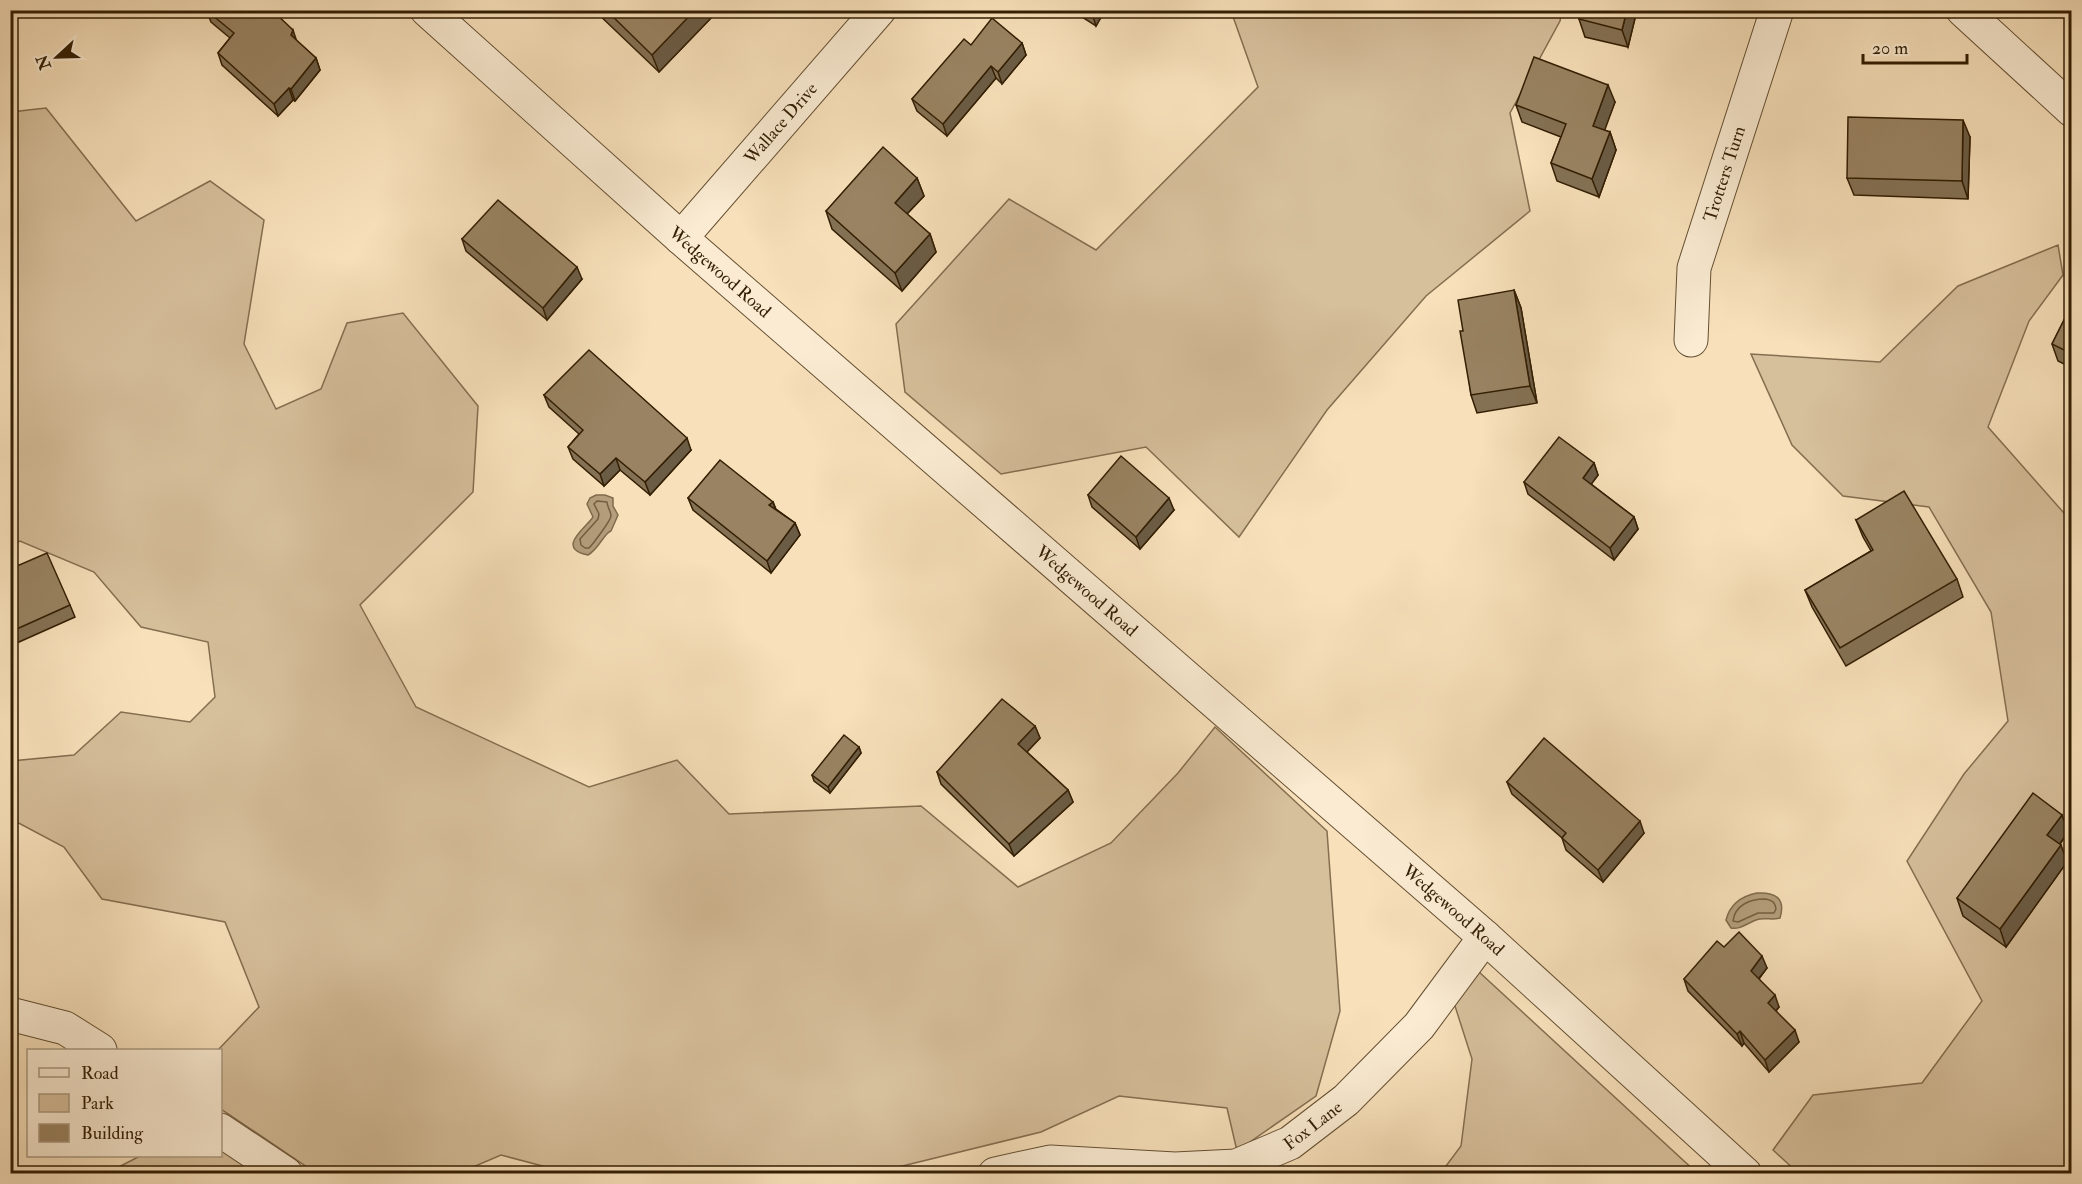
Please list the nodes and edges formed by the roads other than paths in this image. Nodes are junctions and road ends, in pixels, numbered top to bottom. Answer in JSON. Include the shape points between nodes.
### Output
{"nodes":[{"id":1,"x":427,"y":10,"type":"edge"},
{"id":2,"x":879,"y":10,"type":"edge"},
{"id":3,"x":1778,"y":10,"type":"edge"},
{"id":4,"x":1963,"y":10,"type":"edge"},
{"id":5,"x":2072,"y":110,"type":"edge"},
{"id":6,"x":681,"y":237,"type":"junction"},
{"id":7,"x":1692,"y":340,"type":"dead end"},
{"id":8,"x":1485,"y":937,"type":"junction"},
{"id":9,"x":10,"y":1014,"type":"edge"},
{"id":10,"x":98,"y":1049,"type":"edge"},
{"id":11,"x":222,"y":1131,"type":"edge"},
{"id":12,"x":286,"y":1173,"type":"edge"},
{"id":13,"x":995,"y":1173,"type":"edge"},
{"id":14,"x":1745,"y":1173,"type":"edge"}],
"edges":[{"from":1,"to":6,"type":"street","name":"Wedgewood Road"},
{"from":2,"to":6,"type":"street","name":"Wallace Drive"},
{"from":3,"to":7,"type":"street","name":"Trotters Turn","via":[[1694,268]]},
{"from":4,"to":5,"type":"street"},
{"from":6,"to":8,"type":"street","name":"Wedgewood Road"},
{"from":8,"to":13,"type":"street","name":"Fox Lane","via":[[1419,1026],[1346,1101],[1290,1143],[1236,1166],[1174,1169],[1050,1162]]},
{"from":8,"to":14,"type":"street","name":"Wedgewood Road"},
{"from":9,"to":10,"type":"street","via":[[65,1028]]},
{"from":11,"to":12,"type":"street"}]}
